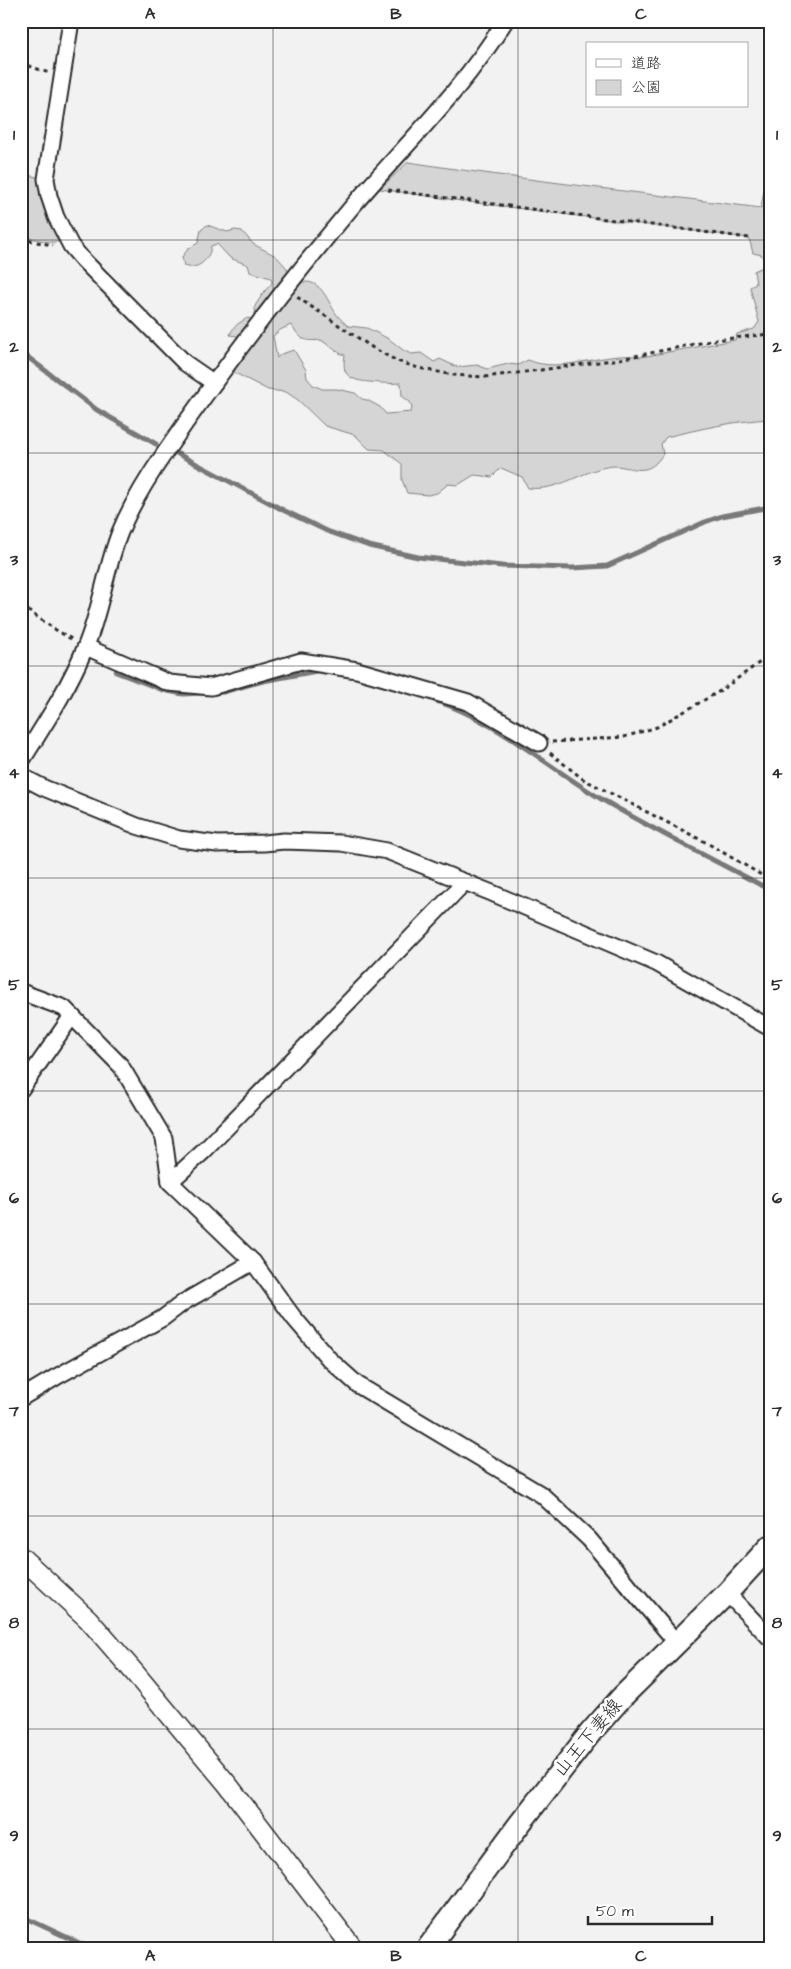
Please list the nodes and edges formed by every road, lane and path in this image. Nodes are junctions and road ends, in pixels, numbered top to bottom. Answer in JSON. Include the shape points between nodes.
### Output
{"nodes":[{"id":1,"x":71,"y":21,"type":"edge"},
{"id":2,"x":505,"y":21,"type":"edge"},
{"id":3,"x":21,"y":63,"type":"edge"},
{"id":4,"x":62,"y":78,"type":"junction"},
{"id":5,"x":370,"y":187,"type":"junction"},
{"id":6,"x":749,"y":238,"type":"dead end"},
{"id":7,"x":21,"y":239,"type":"edge"},
{"id":8,"x":71,"y":246,"type":"junction"},
{"id":9,"x":286,"y":289,"type":"junction"},
{"id":10,"x":770,"y":334,"type":"edge"},
{"id":11,"x":214,"y":383,"type":"junction"},
{"id":12,"x":21,"y":606,"type":"edge"},
{"id":13,"x":86,"y":647,"type":"junction"},
{"id":14,"x":770,"y":655,"type":"edge"},
{"id":15,"x":539,"y":743,"type":"junction"},
{"id":16,"x":21,"y":762,"type":"edge"},
{"id":17,"x":21,"y":776,"type":"edge"},
{"id":18,"x":770,"y":880,"type":"edge"},
{"id":19,"x":466,"y":882,"type":"junction"},
{"id":20,"x":21,"y":992,"type":"edge"},
{"id":21,"x":72,"y":1016,"type":"junction"},
{"id":22,"x":770,"y":1028,"type":"edge"},
{"id":23,"x":21,"y":1089,"type":"edge"},
{"id":24,"x":170,"y":1182,"type":"junction"},
{"id":25,"x":253,"y":1262,"type":"junction"},
{"id":26,"x":21,"y":1398,"type":"edge"},
{"id":27,"x":770,"y":1546,"type":"edge"},
{"id":28,"x":21,"y":1557,"type":"edge"},
{"id":29,"x":727,"y":1593,"type":"junction"},
{"id":30,"x":770,"y":1638,"type":"edge"},
{"id":31,"x":676,"y":1642,"type":"junction"},
{"id":32,"x":353,"y":1948,"type":"edge"},
{"id":33,"x":428,"y":1948,"type":"edge"}],
"edges":[{"from":1,"to":4,"type":"street"},
{"from":2,"to":5,"type":"street","via":[[460,84]]},
{"from":3,"to":4,"type":"path"},
{"from":4,"to":8,"type":"street","via":[[46,179],[56,217]]},
{"from":5,"to":6,"type":"path"},
{"from":5,"to":9,"type":"street"},
{"from":7,"to":8,"type":"path"},
{"from":8,"to":11,"type":"street","via":[[185,363]]},
{"from":9,"to":10,"type":"path","via":[[397,361],[454,375],[486,377],[551,369],[716,340]]},
{"from":9,"to":11,"type":"street"},
{"from":11,"to":13,"type":"street","via":[[130,509],[119,534]]},
{"from":12,"to":13,"type":"path"},
{"from":13,"to":15,"type":"street","via":[[169,683],[186,685],[211,687],[301,661],[357,670],[468,702]]},
{"from":13,"to":16,"type":"street","via":[[64,692]]},
{"from":14,"to":15,"type":"path","via":[[720,691],[644,732],[609,739]]},
{"from":15,"to":18,"type":"path","via":[[582,779],[707,843]]},
{"from":17,"to":19,"type":"street","via":[[136,826],[179,839],[217,844],[341,843],[387,851]]},
{"from":19,"to":22,"type":"street","via":[[656,963]]},
{"from":19,"to":24,"type":"street"},
{"from":20,"to":21,"type":"street","via":[[64,1008]]},
{"from":21,"to":23,"type":"street"},
{"from":21,"to":24,"type":"street","via":[[121,1066],[164,1138]]},
{"from":24,"to":25,"type":"street"},
{"from":25,"to":26,"type":"street","via":[[163,1318]]},
{"from":25,"to":31,"type":"street","via":[[330,1360],[358,1385],[542,1495],[589,1539]]},
{"from":27,"to":29,"type":"main road","name":"山王下妻線"},
{"from":28,"to":32,"type":"street","via":[[88,1619],[134,1672],[228,1785]]},
{"from":29,"to":30,"type":"street"},
{"from":29,"to":31,"type":"main road","name":"山王下妻線"},
{"from":31,"to":33,"type":"main road","name":"山王下妻線","via":[[622,1697],[567,1761]]}]}
